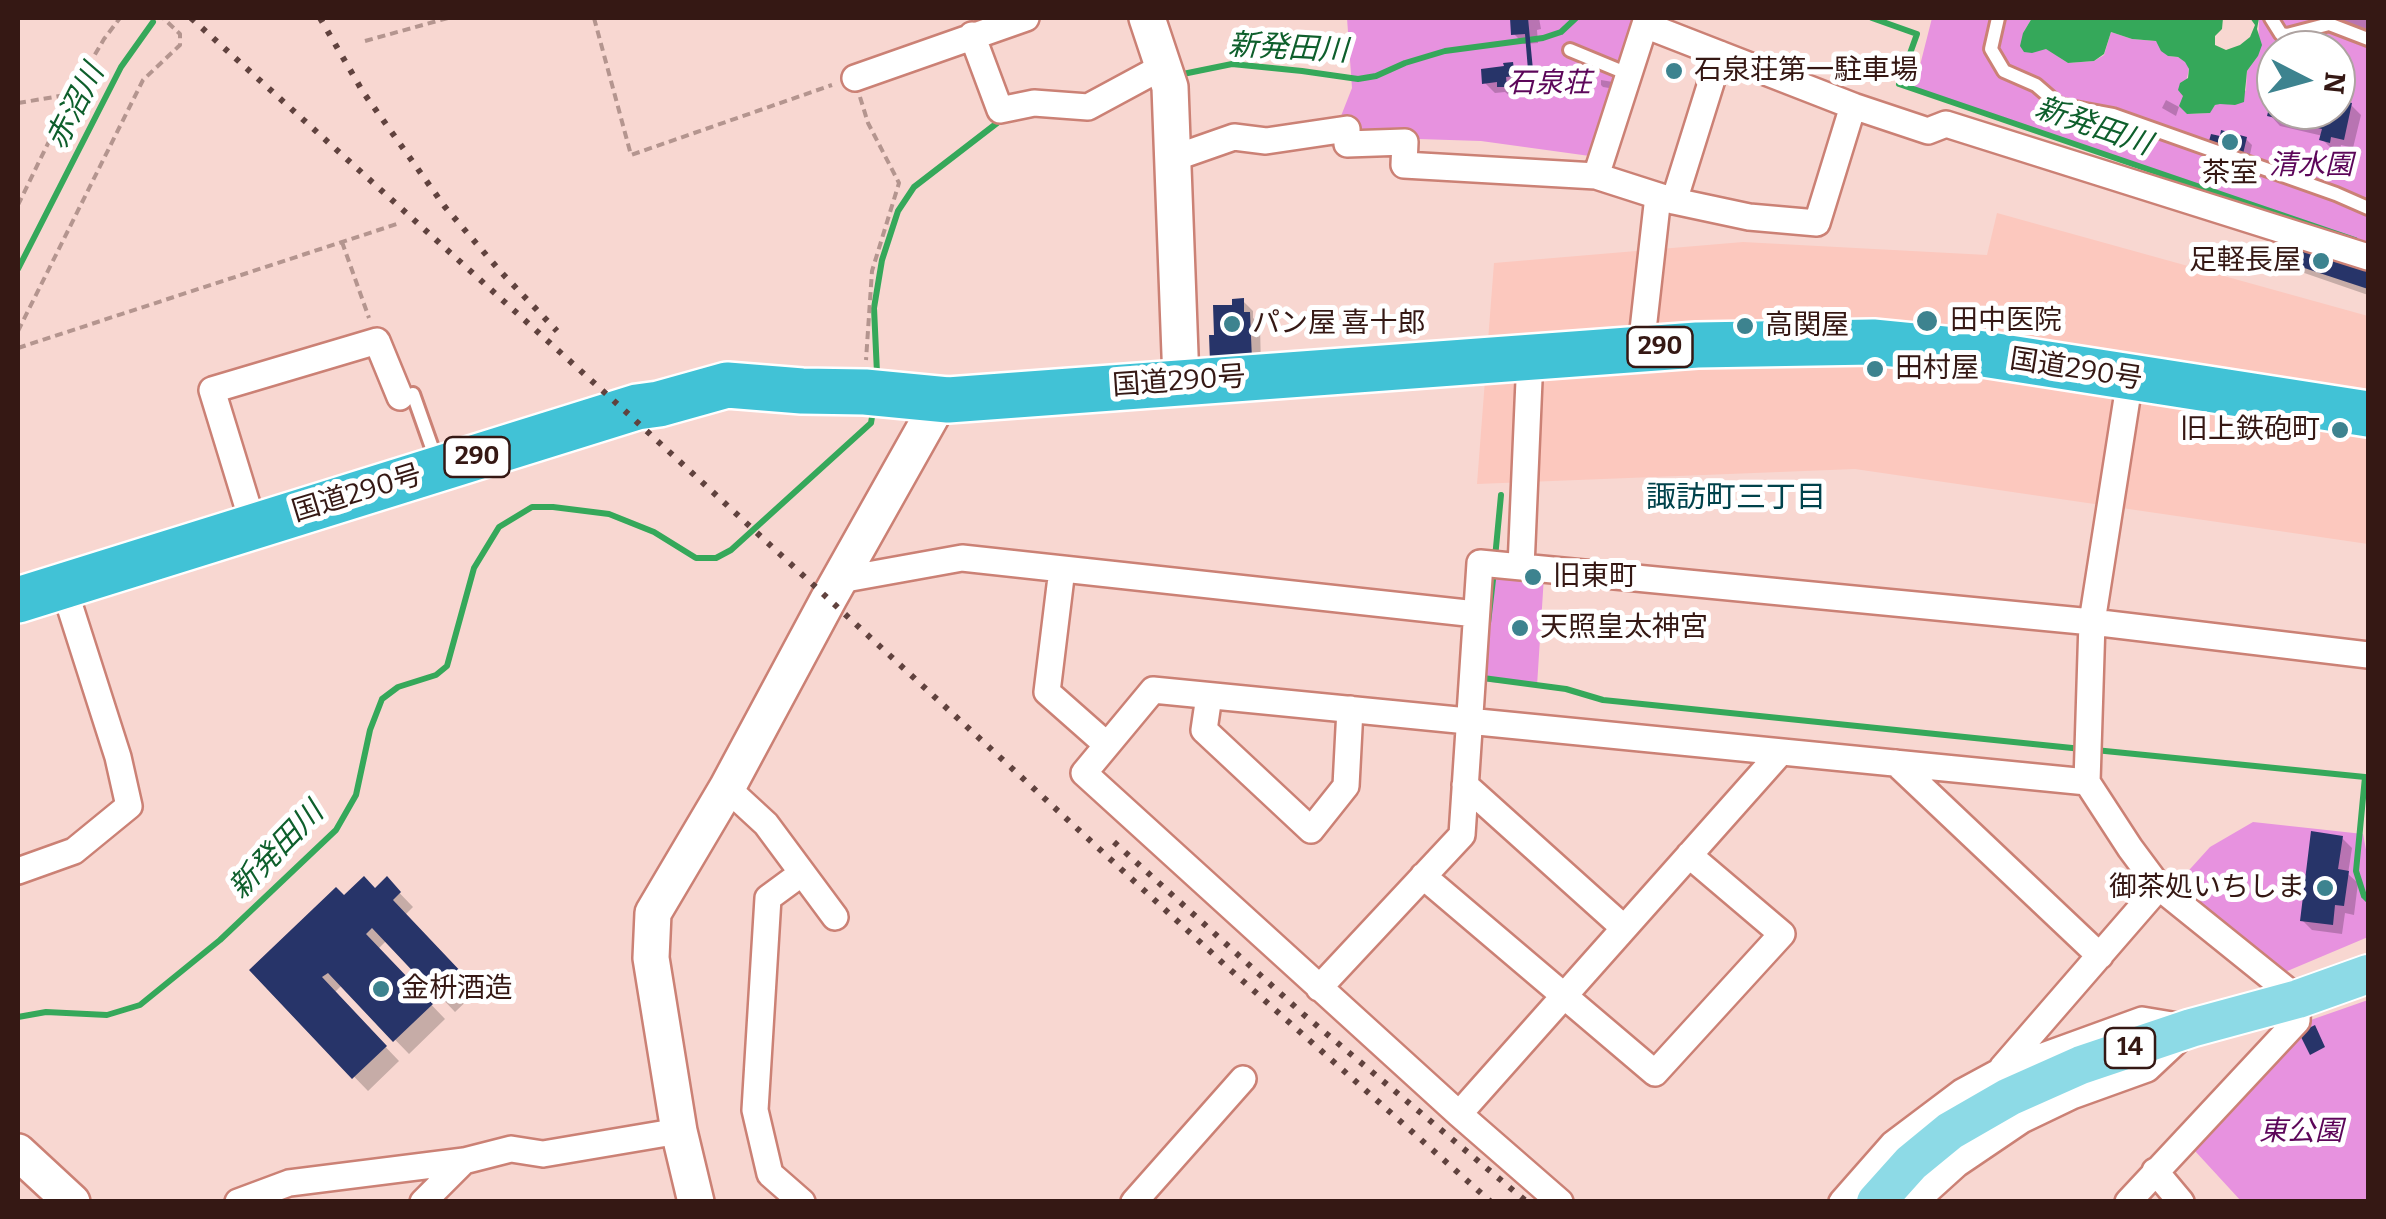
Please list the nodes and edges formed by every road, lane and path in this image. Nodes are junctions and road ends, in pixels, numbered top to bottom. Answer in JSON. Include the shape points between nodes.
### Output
{"nodes":[{"id":1,"x":120,"y":18,"type":"edge"},
{"id":2,"x":163,"y":18,"type":"edge"},
{"id":3,"x":448,"y":18,"type":"edge"},
{"id":4,"x":594,"y":18,"type":"edge"},
{"id":5,"x":1026,"y":18,"type":"edge"},
{"id":6,"x":1147,"y":18,"type":"edge"},
{"id":7,"x":1998,"y":18,"type":"edge"},
{"id":8,"x":2271,"y":18,"type":"edge"},
{"id":9,"x":1646,"y":21,"type":"edge"},
{"id":10,"x":972,"y":35,"type":"junction"},
{"id":11,"x":2368,"y":39,"type":"edge"},
{"id":12,"x":365,"y":41,"type":"dead end"},
{"id":13,"x":1570,"y":50,"type":"dead end"},
{"id":14,"x":1720,"y":54,"type":"junction"},
{"id":15,"x":1628,"y":74,"type":"junction"},
{"id":16,"x":1167,"y":76,"type":"junction"},
{"id":17,"x":855,"y":78,"type":"junction"},
{"id":18,"x":72,"y":94,"type":"junction"},
{"id":19,"x":18,"y":103,"type":"edge"},
{"id":20,"x":1853,"y":106,"type":"junction"},
{"id":21,"x":1174,"y":158,"type":"junction"},
{"id":22,"x":1596,"y":176,"type":"junction"},
{"id":23,"x":1666,"y":198,"type":"junction"},
{"id":24,"x":18,"y":205,"type":"edge"},
{"id":25,"x":2368,"y":208,"type":"edge"},
{"id":26,"x":400,"y":223,"type":"dead end"},
{"id":27,"x":342,"y":242,"type":"junction"},
{"id":28,"x":2368,"y":257,"type":"edge"},
{"id":29,"x":18,"y":331,"type":"edge"},
{"id":30,"x":377,"y":341,"type":"junction"},
{"id":31,"x":18,"y":348,"type":"edge"},
{"id":32,"x":1641,"y":348,"type":"junction"},
{"id":33,"x":1530,"y":356,"type":"junction"},
{"id":34,"x":2130,"y":379,"type":"junction"},
{"id":35,"x":1182,"y":381,"type":"junction"},
{"id":36,"x":865,"y":392,"type":"junction"},
{"id":37,"x":406,"y":396,"type":"joint"},
{"id":38,"x":948,"y":400,"type":"junction"},
{"id":39,"x":2368,"y":414,"type":"edge"},
{"id":40,"x":440,"y":468,"type":"junction"},
{"id":41,"x":254,"y":526,"type":"junction"},
{"id":42,"x":1521,"y":566,"type":"junction"},
{"id":43,"x":1062,"y":569,"type":"junction"},
{"id":44,"x":840,"y":580,"type":"junction"},
{"id":45,"x":63,"y":585,"type":"junction"},
{"id":46,"x":18,"y":600,"type":"edge"},
{"id":47,"x":1476,"y":614,"type":"junction"},
{"id":48,"x":2092,"y":622,"type":"junction"},
{"id":49,"x":2368,"y":656,"type":"edge"},
{"id":50,"x":1209,"y":696,"type":"junction"},
{"id":51,"x":1350,"y":709,"type":"junction"},
{"id":52,"x":1469,"y":721,"type":"junction"},
{"id":53,"x":1106,"y":745,"type":"junction"},
{"id":54,"x":1782,"y":752,"type":"junction"},
{"id":55,"x":1896,"y":763,"type":"junction"},
{"id":56,"x":2087,"y":782,"type":"junction"},
{"id":57,"x":1465,"y":786,"type":"junction"},
{"id":58,"x":727,"y":788,"type":"junction"},
{"id":59,"x":1689,"y":855,"type":"junction"},
{"id":60,"x":18,"y":871,"type":"edge"},
{"id":61,"x":802,"y":873,"type":"junction"},
{"id":62,"x":1423,"y":876,"type":"junction"},
{"id":63,"x":2159,"y":887,"type":"junction"},
{"id":64,"x":836,"y":917,"type":"dead end"},
{"id":65,"x":1624,"y":928,"type":"junction"},
{"id":66,"x":2100,"y":956,"type":"junction"},
{"id":67,"x":2368,"y":974,"type":"edge"},
{"id":68,"x":1319,"y":988,"type":"junction"},
{"id":69,"x":1563,"y":996,"type":"junction"},
{"id":70,"x":2298,"y":999,"type":"junction"},
{"id":71,"x":2191,"y":1028,"type":"junction"},
{"id":72,"x":1999,"y":1072,"type":"junction"},
{"id":73,"x":1243,"y":1079,"type":"dead end"},
{"id":74,"x":1458,"y":1114,"type":"junction"},
{"id":75,"x":680,"y":1131,"type":"junction"},
{"id":76,"x":18,"y":1152,"type":"edge"},
{"id":77,"x":464,"y":1161,"type":"junction"},
{"id":78,"x":2155,"y":1171,"type":"junction"},
{"id":79,"x":72,"y":1202,"type":"edge"},
{"id":80,"x":238,"y":1202,"type":"edge"},
{"id":81,"x":423,"y":1202,"type":"edge"},
{"id":82,"x":696,"y":1202,"type":"edge"},
{"id":83,"x":802,"y":1202,"type":"edge"},
{"id":84,"x":1134,"y":1202,"type":"edge"},
{"id":85,"x":1560,"y":1202,"type":"edge"},
{"id":86,"x":1842,"y":1202,"type":"edge"},
{"id":87,"x":1876,"y":1202,"type":"edge"},
{"id":88,"x":1915,"y":1202,"type":"edge"},
{"id":89,"x":2128,"y":1202,"type":"edge"},
{"id":90,"x":2181,"y":1202,"type":"edge"}],
"edges":[{"from":1,"to":18,"type":"path"},
{"from":2,"to":29,"type":"path","via":[[180,34],[180,44],[143,80]]},
{"from":3,"to":12,"type":"path"},
{"from":4,"to":17,"type":"path","via":[[631,155]]},
{"from":5,"to":10,"type":"street"},
{"from":6,"to":16,"type":"street"},
{"from":7,"to":25,"type":"lane","via":[[1990,49],[2004,71],[2058,104],[2113,115]]},
{"from":8,"to":11,"type":"lane","via":[[2286,36],[2329,24]]},
{"from":9,"to":14,"type":"street"},
{"from":9,"to":15,"type":"street"},
{"from":10,"to":16,"type":"street","via":[[1000,110],[1034,103],[1088,106]]},
{"from":10,"to":17,"type":"street"},
{"from":13,"to":15,"type":"lane"},
{"from":14,"to":20,"type":"street"},
{"from":14,"to":23,"type":"street"},
{"from":15,"to":22,"type":"street"},
{"from":16,"to":21,"type":"street"},
{"from":17,"to":36,"type":"path","via":[[868,123],[899,184],[872,272]]},
{"from":18,"to":19,"type":"path"},
{"from":18,"to":24,"type":"path"},
{"from":20,"to":23,"type":"street","via":[[1817,223],[1749,217]]},
{"from":20,"to":28,"type":"street","via":[[1928,131],[1946,124]]},
{"from":21,"to":22,"type":"street","via":[[1234,137],[1266,140],[1347,129],[1347,144],[1405,142],[1404,165]]},
{"from":21,"to":35,"type":"street"},
{"from":22,"to":23,"type":"street"},
{"from":23,"to":32,"type":"street"},
{"from":26,"to":27,"type":"path"},
{"from":27,"to":30,"type":"path"},
{"from":27,"to":31,"type":"path"},
{"from":30,"to":37,"type":"street"},
{"from":30,"to":41,"type":"street","via":[[212,390]]},
{"from":32,"to":33,"type":"highway","name":"国道290号","number":"290"},
{"from":32,"to":34,"type":"highway","name":"国道290号","number":"290","via":[[1873,342]]},
{"from":33,"to":35,"type":"highway","name":"国道290号","number":"290"},
{"from":33,"to":42,"type":"street"},
{"from":34,"to":39,"type":"highway","name":"国道290号","number":"290"},
{"from":34,"to":48,"type":"street"},
{"from":35,"to":38,"type":"highway","name":"国道290号","number":"290"},
{"from":36,"to":38,"type":"highway","name":"国道290号","number":"290"},
{"from":36,"to":40,"type":"highway","name":"国道290号","number":"290","via":[[727,384]]},
{"from":37,"to":40,"type":"lane"},
{"from":38,"to":44,"type":"street","via":[[937,406]]},
{"from":40,"to":41,"type":"highway","name":"国道290号","number":"290"},
{"from":41,"to":45,"type":"highway","name":"国道290号","number":"290"},
{"from":42,"to":47,"type":"street","via":[[1480,562]]},
{"from":42,"to":48,"type":"street"},
{"from":43,"to":44,"type":"street","via":[[962,558]]},
{"from":43,"to":47,"type":"street"},
{"from":43,"to":53,"type":"street","via":[[1047,692]]},
{"from":44,"to":58,"type":"street"},
{"from":45,"to":46,"type":"highway","name":"国道290号","number":"290"},
{"from":45,"to":60,"type":"street","via":[[129,806],[74,852]]},
{"from":47,"to":52,"type":"street"},
{"from":48,"to":49,"type":"street"},
{"from":48,"to":56,"type":"street"},
{"from":50,"to":51,"type":"street"},
{"from":50,"to":51,"type":"street","via":[[1204,730],[1311,830],[1346,786]]},
{"from":50,"to":53,"type":"street","via":[[1152,690]]},
{"from":51,"to":52,"type":"street"},
{"from":52,"to":54,"type":"street"},
{"from":52,"to":57,"type":"street"},
{"from":53,"to":68,"type":"street","via":[[1084,773]]},
{"from":54,"to":55,"type":"street"},
{"from":54,"to":59,"type":"street"},
{"from":55,"to":56,"type":"street"},
{"from":55,"to":66,"type":"street"},
{"from":56,"to":63,"type":"street"},
{"from":57,"to":62,"type":"street","via":[[1462,835]]},
{"from":57,"to":65,"type":"street"},
{"from":58,"to":61,"type":"street","via":[[766,824]]},
{"from":58,"to":75,"type":"street","via":[[654,913],[651,958]]},
{"from":59,"to":65,"type":"street"},
{"from":59,"to":69,"type":"street","via":[[1782,934],[1655,1073]]},
{"from":61,"to":64,"type":"street"},
{"from":61,"to":83,"type":"street","via":[[768,898],[755,1110],[770,1174]]},
{"from":62,"to":68,"type":"street"},
{"from":62,"to":69,"type":"street"},
{"from":63,"to":66,"type":"street"},
{"from":63,"to":70,"type":"street"},
{"from":65,"to":69,"type":"street"},
{"from":66,"to":72,"type":"street"},
{"from":67,"to":70,"type":"main road","number":"14"},
{"from":68,"to":74,"type":"street"},
{"from":69,"to":74,"type":"street"},
{"from":70,"to":71,"type":"main road","number":"14"},
{"from":70,"to":78,"type":"street","via":[[2297,1021]]},
{"from":71,"to":72,"type":"street","via":[[2142,1020]]},
{"from":71,"to":87,"type":"main road","number":"14","via":[[2008,1096],[1950,1130]]},
{"from":71,"to":88,"type":"street","via":[[2147,1069],[2022,1120]]},
{"from":72,"to":86,"type":"street","via":[[1893,1144]]},
{"from":73,"to":84,"type":"street"},
{"from":74,"to":85,"type":"street"},
{"from":75,"to":77,"type":"street","via":[[543,1154],[512,1149]]},
{"from":75,"to":82,"type":"street"},
{"from":76,"to":79,"type":"street"},
{"from":77,"to":80,"type":"street","via":[[288,1183]]},
{"from":77,"to":81,"type":"street"},
{"from":78,"to":89,"type":"street"},
{"from":78,"to":90,"type":"street"}]}
